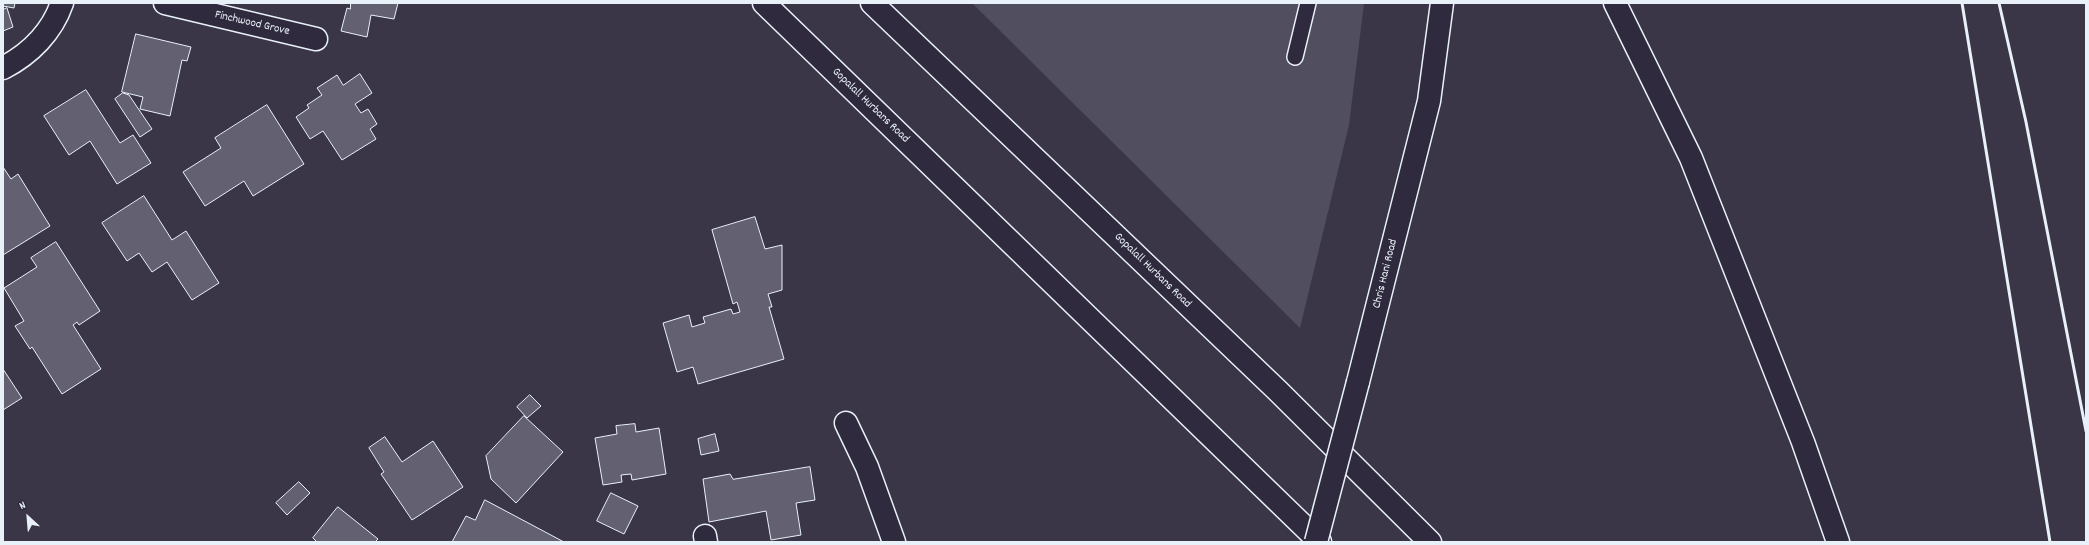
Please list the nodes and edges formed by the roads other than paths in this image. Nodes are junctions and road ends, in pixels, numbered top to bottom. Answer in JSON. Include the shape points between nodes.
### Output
{"nodes":[{"id":1,"x":62,"y":3,"type":"edge"},
{"id":2,"x":165,"y":3,"type":"edge"},
{"id":3,"x":764,"y":3,"type":"edge"},
{"id":4,"x":872,"y":3,"type":"edge"},
{"id":5,"x":1308,"y":3,"type":"edge"},
{"id":6,"x":1442,"y":3,"type":"edge"},
{"id":7,"x":1615,"y":3,"type":"edge"},
{"id":8,"x":316,"y":39,"type":"dead end"},
{"id":9,"x":1295,"y":57,"type":"dead end"},
{"id":10,"x":3,"y":68,"type":"edge"},
{"id":11,"x":846,"y":423,"type":"dead end"},
{"id":12,"x":894,"y":542,"type":"edge"},
{"id":13,"x":1316,"y":542,"type":"edge"},
{"id":14,"x":1320,"y":542,"type":"edge"},
{"id":15,"x":1430,"y":542,"type":"edge"},
{"id":16,"x":1838,"y":542,"type":"edge"}],
"edges":[{"from":1,"to":10,"type":"main road","via":[[57,17],[43,37],[26,54]]},
{"from":2,"to":8,"type":"main road","name":"Finchwood Grove"},
{"from":3,"to":14,"type":"main road","name":"Gopalall Hurbans Road"},
{"from":4,"to":15,"type":"main road","name":"Gopalall Hurbans Road","via":[[1278,391]]},
{"from":5,"to":9,"type":"lane"},
{"from":6,"to":13,"type":"main road","name":"Chris Hani Road","bridge":true,"via":[[1428,101]]},
{"from":7,"to":16,"type":"main road","via":[[1691,158],[1800,435]]},
{"from":11,"to":12,"type":"main road","via":[[867,467]]}]}
